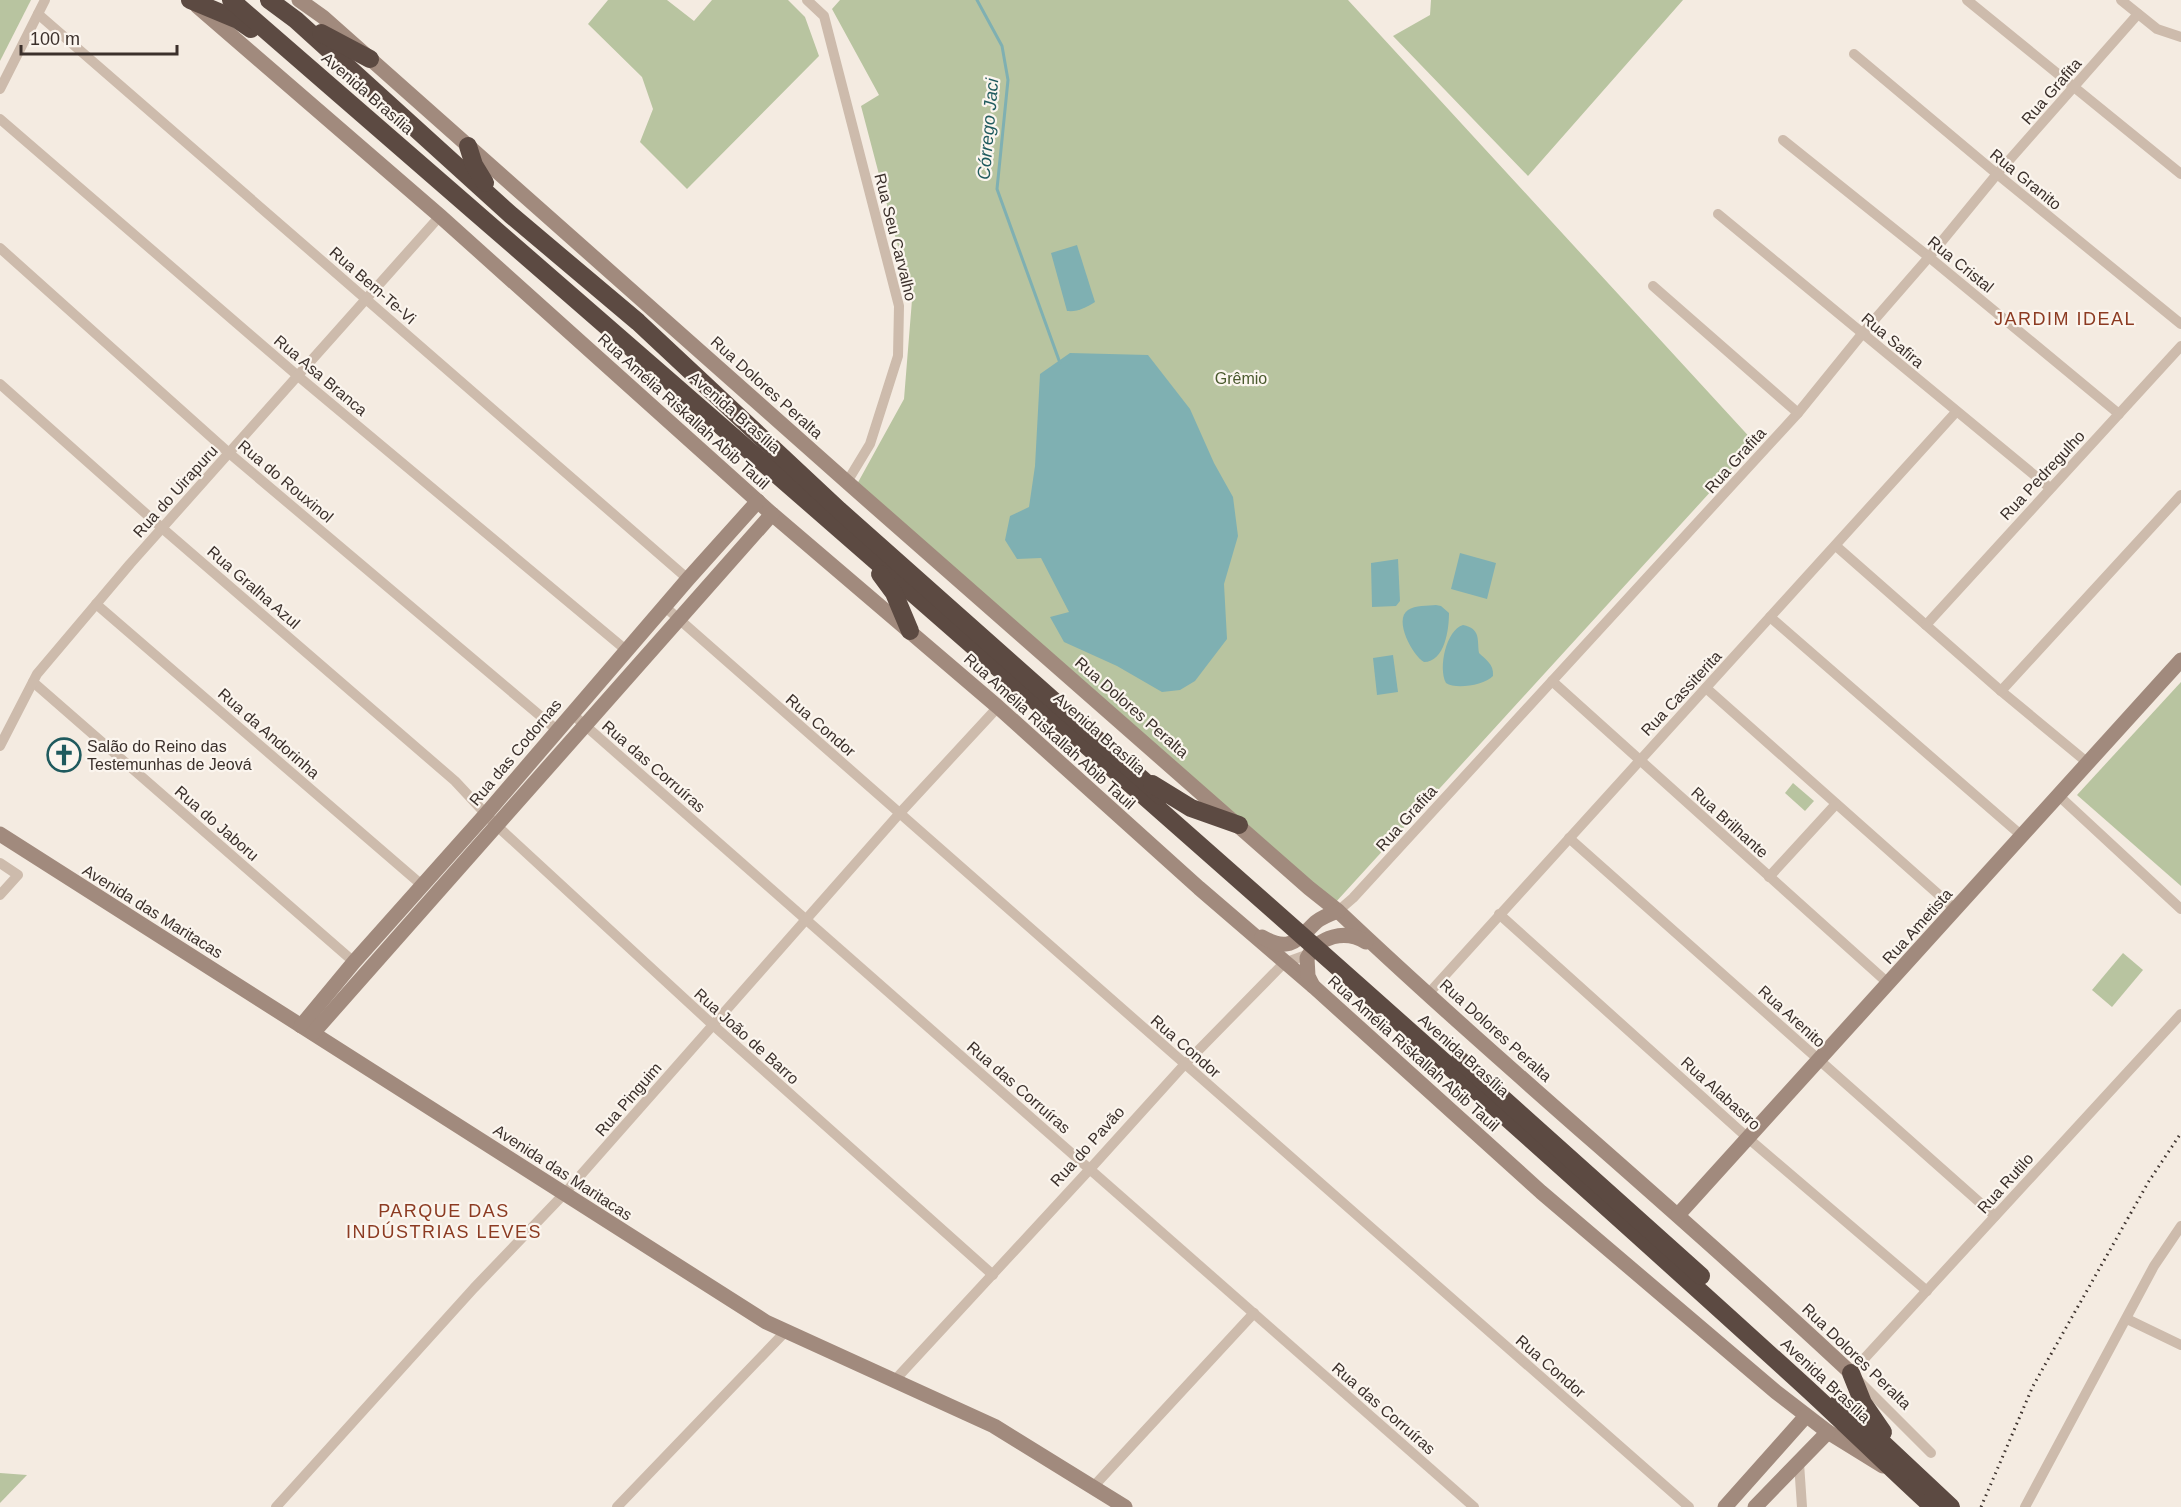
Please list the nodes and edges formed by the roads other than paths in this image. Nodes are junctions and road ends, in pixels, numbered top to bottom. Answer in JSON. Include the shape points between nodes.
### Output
{"nodes":[{"id":1,"x":45,"y":0,"type":"edge"},
{"id":2,"x":190,"y":0,"type":"edge"},
{"id":3,"x":231,"y":0,"type":"edge"},
{"id":4,"x":269,"y":0,"type":"edge"},
{"id":5,"x":298,"y":0,"type":"edge"},
{"id":6,"x":807,"y":0,"type":"edge"},
{"id":7,"x":1967,"y":0,"type":"edge"},
{"id":8,"x":2121,"y":0,"type":"edge"},
{"id":9,"x":38,"y":14,"type":"junction"},
{"id":10,"x":2138,"y":14,"type":"junction"},
{"id":11,"x":296,"y":20,"type":"junction"},
{"id":12,"x":2181,"y":38,"type":"edge"},
{"id":13,"x":1854,"y":54,"type":"dead end"},
{"id":14,"x":369,"y":59,"type":"junction"},
{"id":15,"x":325,"y":82,"type":"junction"},
{"id":16,"x":2075,"y":88,"type":"junction"},
{"id":17,"x":0,"y":89,"type":"edge"},
{"id":18,"x":0,"y":119,"type":"edge"},
{"id":19,"x":1783,"y":140,"type":"dead end"},
{"id":20,"x":468,"y":146,"type":"junction"},
{"id":21,"x":1997,"y":174,"type":"junction"},
{"id":22,"x":2181,"y":174,"type":"edge"},
{"id":23,"x":511,"y":214,"type":"junction"},
{"id":24,"x":1718,"y":214,"type":"dead end"},
{"id":25,"x":440,"y":216,"type":"junction"},
{"id":26,"x":0,"y":248,"type":"edge"},
{"id":27,"x":1929,"y":257,"type":"junction"},
{"id":28,"x":1653,"y":286,"type":"dead end"},
{"id":29,"x":366,"y":299,"type":"junction"},
{"id":30,"x":2181,"y":324,"type":"edge"},
{"id":31,"x":1862,"y":334,"type":"junction"},
{"id":32,"x":2181,"y":346,"type":"edge"},
{"id":33,"x":298,"y":376,"type":"junction"},
{"id":34,"x":0,"y":384,"type":"edge"},
{"id":35,"x":1956,"y":412,"type":"junction"},
{"id":36,"x":1798,"y":413,"type":"junction"},
{"id":37,"x":2119,"y":414,"type":"junction"},
{"id":38,"x":229,"y":453,"type":"junction"},
{"id":39,"x":847,"y":482,"type":"junction"},
{"id":40,"x":2050,"y":488,"type":"junction"},
{"id":41,"x":2181,"y":495,"type":"edge"},
{"id":42,"x":758,"y":501,"type":"junction"},
{"id":43,"x":772,"y":514,"type":"junction"},
{"id":44,"x":162,"y":528,"type":"junction"},
{"id":45,"x":843,"y":532,"type":"junction"},
{"id":46,"x":1836,"y":546,"type":"junction"},
{"id":47,"x":688,"y":579,"type":"junction"},
{"id":48,"x":96,"y":604,"type":"junction"},
{"id":49,"x":664,"y":606,"type":"junction"},
{"id":50,"x":1770,"y":617,"type":"junction"},
{"id":51,"x":679,"y":620,"type":"junction"},
{"id":52,"x":1926,"y":625,"type":"junction"},
{"id":53,"x":910,"y":631,"type":"junction"},
{"id":54,"x":626,"y":650,"type":"junction"},
{"id":55,"x":2181,"y":660,"type":"edge"},
{"id":56,"x":1552,"y":681,"type":"junction"},
{"id":57,"x":33,"y":682,"type":"junction"},
{"id":58,"x":1706,"y":688,"type":"junction"},
{"id":59,"x":2001,"y":691,"type":"junction"},
{"id":60,"x":998,"y":707,"type":"junction"},
{"id":61,"x":572,"y":713,"type":"junction"},
{"id":62,"x":585,"y":725,"type":"junction"},
{"id":63,"x":557,"y":730,"type":"junction"},
{"id":64,"x":0,"y":746,"type":"edge"},
{"id":65,"x":544,"y":746,"type":"junction"},
{"id":66,"x":558,"y":757,"type":"junction"},
{"id":67,"x":1639,"y":760,"type":"junction"},
{"id":68,"x":2088,"y":764,"type":"junction"},
{"id":69,"x":1130,"y":768,"type":"junction"},
{"id":70,"x":2059,"y":796,"type":"junction"},
{"id":71,"x":1836,"y":804,"type":"junction"},
{"id":72,"x":899,"y":814,"type":"junction"},
{"id":73,"x":491,"y":820,"type":"junction"},
{"id":74,"x":1239,"y":825,"type":"junction"},
{"id":75,"x":0,"y":834,"type":"edge"},
{"id":76,"x":2022,"y":836,"type":"junction"},
{"id":77,"x":1569,"y":838,"type":"junction"},
{"id":78,"x":0,"y":863,"type":"edge"},
{"id":79,"x":1769,"y":877,"type":"junction"},
{"id":80,"x":423,"y":886,"type":"junction"},
{"id":81,"x":1309,"y":888,"type":"junction"},
{"id":82,"x":0,"y":895,"type":"edge"},
{"id":83,"x":401,"y":909,"type":"junction"},
{"id":84,"x":2181,"y":909,"type":"edge"},
{"id":85,"x":1956,"y":910,"type":"junction"},
{"id":86,"x":1338,"y":911,"type":"junction"},
{"id":87,"x":1499,"y":914,"type":"junction"},
{"id":88,"x":806,"y":919,"type":"junction"},
{"id":89,"x":414,"y":920,"type":"junction"},
{"id":90,"x":1246,"y":929,"type":"junction"},
{"id":91,"x":1313,"y":938,"type":"junction"},
{"id":92,"x":1379,"y":949,"type":"junction"},
{"id":93,"x":354,"y":962,"type":"junction"},
{"id":94,"x":1284,"y":963,"type":"junction"},
{"id":95,"x":1889,"y":984,"type":"junction"},
{"id":96,"x":1313,"y":986,"type":"junction"},
{"id":97,"x":1428,"y":993,"type":"junction"},
{"id":98,"x":2181,"y":1014,"type":"edge"},
{"id":99,"x":712,"y":1025,"type":"junction"},
{"id":100,"x":307,"y":1030,"type":"junction"},
{"id":101,"x":1819,"y":1060,"type":"junction"},
{"id":102,"x":1184,"y":1065,"type":"junction"},
{"id":103,"x":1749,"y":1138,"type":"junction"},
{"id":104,"x":1090,"y":1169,"type":"junction"},
{"id":105,"x":564,"y":1194,"type":"junction"},
{"id":106,"x":1678,"y":1215,"type":"junction"},
{"id":107,"x":1995,"y":1216,"type":"junction"},
{"id":108,"x":2181,"y":1226,"type":"edge"},
{"id":109,"x":993,"y":1275,"type":"junction"},
{"id":110,"x":1927,"y":1291,"type":"junction"},
{"id":111,"x":1254,"y":1313,"type":"junction"},
{"id":112,"x":2127,"y":1319,"type":"junction"},
{"id":113,"x":784,"y":1332,"type":"junction"},
{"id":114,"x":2181,"y":1345,"type":"edge"},
{"id":115,"x":1851,"y":1373,"type":"junction"},
{"id":116,"x":894,"y":1381,"type":"junction"},
{"id":117,"x":1806,"y":1416,"type":"junction"},
{"id":118,"x":1828,"y":1432,"type":"junction"},
{"id":119,"x":1931,"y":1453,"type":"dead end"},
{"id":120,"x":1799,"y":1463,"type":"junction"},
{"id":121,"x":1901,"y":1468,"type":"junction"},
{"id":122,"x":1093,"y":1487,"type":"junction"},
{"id":123,"x":276,"y":1507,"type":"edge"},
{"id":124,"x":617,"y":1507,"type":"edge"},
{"id":125,"x":1125,"y":1507,"type":"edge"},
{"id":126,"x":1474,"y":1507,"type":"edge"},
{"id":127,"x":1689,"y":1507,"type":"edge"},
{"id":128,"x":1725,"y":1507,"type":"edge"},
{"id":129,"x":1755,"y":1507,"type":"edge"},
{"id":130,"x":1802,"y":1507,"type":"edge"},
{"id":131,"x":1933,"y":1507,"type":"edge"},
{"id":132,"x":1952,"y":1507,"type":"edge"},
{"id":133,"x":2025,"y":1507,"type":"edge"}],
"edges":[{"from":1,"to":9,"type":"street"},
{"from":2,"to":15,"type":"highway","via":[[238,20]]},
{"from":2,"to":25,"type":"street","name":"Rua Amélia Riskallah Abib Tauil"},
{"from":3,"to":15,"type":"highway","name":"Avenida Brasília"},
{"from":4,"to":11,"type":"highway","name":"Avenida Brasília"},
{"from":5,"to":14,"type":"street","name":"Rua Dolores Peralta"},
{"from":6,"to":39,"type":"street","name":"Rua Seu Carvalho","via":[[824,16],[899,306],[898,356],[870,444]]},
{"from":7,"to":16,"type":"street"},
{"from":8,"to":10,"type":"street"},
{"from":9,"to":17,"type":"street"},
{"from":9,"to":29,"type":"street","name":"Rua Bem-Te-Vi"},
{"from":10,"to":12,"type":"street","via":[[2157,29]]},
{"from":10,"to":16,"type":"street","name":"Rua Grafita"},
{"from":11,"to":14,"type":"highway"},
{"from":11,"to":23,"type":"highway","name":"Avenida Brasília"},
{"from":13,"to":21,"type":"street","name":"Rua Granito"},
{"from":14,"to":20,"type":"street","name":"Rua Dolores Peralta"},
{"from":15,"to":45,"type":"highway","name":"Avenida Brasília"},
{"from":16,"to":21,"type":"street","name":"Rua Grafita"},
{"from":16,"to":22,"type":"street"},
{"from":18,"to":33,"type":"street","name":"Rua Asa Branca"},
{"from":19,"to":27,"type":"street","name":"Rua Cristal"},
{"from":20,"to":23,"type":"highway","via":[[480,178]]},
{"from":20,"to":39,"type":"street","name":"Rua Dolores Peralta"},
{"from":21,"to":27,"type":"street","name":"Rua Grafita"},
{"from":21,"to":30,"type":"street","name":"Rua Granito"},
{"from":23,"to":69,"type":"highway","name":"Avenida Brasília","via":[[638,322],[839,510]]},
{"from":24,"to":31,"type":"street","name":"Rua Safira"},
{"from":25,"to":29,"type":"street","name":"Rua do Uirapuru"},
{"from":25,"to":42,"type":"street","name":"Rua Amélia Riskallah Abib Tauil"},
{"from":26,"to":38,"type":"street","name":"Rua do Rouxinol"},
{"from":27,"to":31,"type":"street","name":"Rua Grafita"},
{"from":27,"to":37,"type":"street","name":"Rua Cristal"},
{"from":28,"to":36,"type":"street"},
{"from":29,"to":33,"type":"street","name":"Rua do Uirapuru"},
{"from":29,"to":47,"type":"street","name":"Rua Bem-Te-Vi"},
{"from":31,"to":35,"type":"street","name":"Rua Safira"},
{"from":31,"to":36,"type":"street","name":"Rua Grafita"},
{"from":32,"to":37,"type":"street","name":"Rua Pedregulho"},
{"from":33,"to":38,"type":"street","name":"Rua do Uirapuru"},
{"from":33,"to":54,"type":"street","name":"Rua Asa Branca"},
{"from":34,"to":44,"type":"street","name":"Rua Gralha Azul"},
{"from":35,"to":40,"type":"street","name":"Rua Safira"},
{"from":35,"to":46,"type":"street","name":"Rua Cassiterita"},
{"from":36,"to":56,"type":"street","name":"Rua Grafita"},
{"from":37,"to":40,"type":"street","name":"Rua Pedregulho"},
{"from":38,"to":44,"type":"street","name":"Rua do Uirapuru"},
{"from":38,"to":63,"type":"street","name":"Rua do Rouxinol"},
{"from":39,"to":74,"type":"street","name":"Rua Dolores Peralta"},
{"from":40,"to":52,"type":"street","name":"Rua Pedregulho"},
{"from":41,"to":59,"type":"street"},
{"from":42,"to":43,"type":"street","name":"Rua Amélia Riskallah Abib Tauil"},
{"from":42,"to":47,"type":"street","name":"Rua das Codornas"},
{"from":43,"to":51,"type":"street","name":"Rua das Codornas"},
{"from":43,"to":53,"type":"street","name":"Rua Amélia Riskallah Abib Tauil"},
{"from":44,"to":48,"type":"street","name":"Rua do Uirapuru"},
{"from":44,"to":73,"type":"street","name":"Rua Gralha Azul","via":[[455,781]]},
{"from":45,"to":53,"type":"highway","via":[[894,593]]},
{"from":45,"to":91,"type":"highway","name":"Avenida Brasília"},
{"from":46,"to":50,"type":"street","name":"Rua Cassiterita"},
{"from":46,"to":52,"type":"street"},
{"from":47,"to":49,"type":"street","name":"Rua das Codornas"},
{"from":48,"to":57,"type":"street","name":"Rua do Uirapuru"},
{"from":48,"to":80,"type":"street","name":"Rua da Andorinha"},
{"from":49,"to":51,"type":"street","name":"Rua Condor"},
{"from":49,"to":54,"type":"street","name":"Rua das Codornas"},
{"from":50,"to":58,"type":"street","name":"Rua Cassiterita"},
{"from":50,"to":76,"type":"street"},
{"from":51,"to":62,"type":"street","name":"Rua das Codornas"},
{"from":51,"to":72,"type":"street","name":"Rua Condor"},
{"from":52,"to":59,"type":"street"},
{"from":53,"to":60,"type":"street","name":"Rua Amélia Riskallah Abib Tauil"},
{"from":54,"to":61,"type":"street","name":"Rua das Codornas"},
{"from":55,"to":68,"type":"street","name":"Rua Ametista"},
{"from":56,"to":67,"type":"street","name":"Rua Brilhante"},
{"from":56,"to":86,"type":"street","name":"Rua Grafita"},
{"from":57,"to":64,"type":"street","name":"Rua do Uirapuru"},
{"from":57,"to":93,"type":"street","name":"Rua do Jaboru"},
{"from":58,"to":67,"type":"street","name":"Rua Cassiterita"},
{"from":58,"to":71,"type":"street"},
{"from":59,"to":68,"type":"street"},
{"from":60,"to":72,"type":"street","name":"Rua Pinguim"},
{"from":60,"to":90,"type":"street","name":"Rua Amélia Riskallah Abib Tauil"},
{"from":61,"to":62,"type":"street","name":"Rua das Corruíras"},
{"from":61,"to":63,"type":"street","name":"Rua das Codornas"},
{"from":62,"to":66,"type":"street","name":"Rua das Codornas"},
{"from":62,"to":88,"type":"street","name":"Rua das Corruíras"},
{"from":63,"to":65,"type":"street","name":"Rua das Codornas"},
{"from":65,"to":66,"type":"street"},
{"from":65,"to":73,"type":"street","name":"Rua das Codornas"},
{"from":66,"to":73,"type":"street","name":"Rua das Codornas"},
{"from":67,"to":77,"type":"street","name":"Rua Cassiterita"},
{"from":67,"to":79,"type":"street","name":"Rua Brilhante"},
{"from":68,"to":70,"type":"street","name":"Rua Ametista"},
{"from":69,"to":74,"type":"highway","via":[[1191,808]]},
{"from":69,"to":91,"type":"highway","name":"Avenida Brasília"},
{"from":70,"to":76,"type":"street","name":"Rua Ametista"},
{"from":70,"to":84,"type":"street"},
{"from":71,"to":79,"type":"street"},
{"from":71,"to":85,"type":"street"},
{"from":72,"to":88,"type":"street","name":"Rua Pinguim"},
{"from":72,"to":102,"type":"street","name":"Rua Condor"},
{"from":73,"to":80,"type":"street","name":"Rua das Codornas"},
{"from":73,"to":89,"type":"street","name":"Rua das Codornas"},
{"from":73,"to":99,"type":"street","name":"Rua João de Barro"},
{"from":74,"to":81,"type":"street","name":"Rua Dolores Peralta"},
{"from":75,"to":100,"type":"street","name":"Avenida das Maritacas"},
{"from":76,"to":85,"type":"street","name":"Rua Ametista"},
{"from":77,"to":87,"type":"street","name":"Rua Cassiterita"},
{"from":77,"to":101,"type":"street","name":"Rua Arenito"},
{"from":78,"to":82,"type":"street","via":[[18,875]]},
{"from":79,"to":95,"type":"street","name":"Rua Brilhante"},
{"from":80,"to":83,"type":"street","name":"Rua das Codornas"},
{"from":81,"to":86,"type":"street","name":"Rua Dolores Peralta"},
{"from":81,"to":91,"type":"street","via":[[1318,908]]},
{"from":83,"to":89,"type":"street"},
{"from":83,"to":93,"type":"street","name":"Rua das Codornas"},
{"from":85,"to":95,"type":"street","name":"Rua Ametista"},
{"from":86,"to":91,"type":"street"},
{"from":86,"to":92,"type":"street","name":"Rua Dolores Peralta"},
{"from":87,"to":97,"type":"street","name":"Rua Cassiterita"},
{"from":87,"to":103,"type":"street","name":"Rua Alabastro"},
{"from":88,"to":99,"type":"street","name":"Rua Pinguim"},
{"from":88,"to":104,"type":"street","name":"Rua das Corruíras"},
{"from":89,"to":100,"type":"street","name":"Rua das Codornas"},
{"from":90,"to":91,"type":"street","via":[[1278,944]]},
{"from":90,"to":94,"type":"street","name":"Rua Amélia Riskallah Abib Tauil"},
{"from":91,"to":92,"type":"street","via":[[1344,934]]},
{"from":91,"to":94,"type":"street","name":"Rua do Pavão"},
{"from":91,"to":96,"type":"street","via":[[1306,963]]},
{"from":91,"to":121,"type":"highway","name":"Avenida Brasília","via":[[1571,1158]]},
{"from":92,"to":97,"type":"street","name":"Rua Dolores Peralta"},
{"from":93,"to":100,"type":"street","name":"Rua das Codornas"},
{"from":94,"to":96,"type":"street","name":"Rua Amélia Riskallah Abib Tauil"},
{"from":94,"to":102,"type":"street","name":"Rua do Pavão"},
{"from":95,"to":101,"type":"street","name":"Rua Ametista"},
{"from":96,"to":117,"type":"street","name":"Rua Amélia Riskallah Abib Tauil","via":[[1541,1192]]},
{"from":97,"to":106,"type":"street","name":"Rua Dolores Peralta"},
{"from":98,"to":107,"type":"street","name":"Rua Rutilo"},
{"from":99,"to":105,"type":"street","name":"Rua Pinguim"},
{"from":99,"to":109,"type":"street","name":"Rua João de Barro"},
{"from":100,"to":105,"type":"street","name":"Avenida das Maritacas"},
{"from":101,"to":103,"type":"street","name":"Rua Ametista"},
{"from":101,"to":107,"type":"street","name":"Rua Arenito"},
{"from":102,"to":104,"type":"street","name":"Rua do Pavão"},
{"from":102,"to":127,"type":"street","name":"Rua Condor"},
{"from":103,"to":106,"type":"street","name":"Rua Ametista"},
{"from":103,"to":110,"type":"street","name":"Rua Alabastro"},
{"from":104,"to":109,"type":"street","name":"Rua do Pavão"},
{"from":104,"to":111,"type":"street","name":"Rua das Corruíras"},
{"from":105,"to":113,"type":"street","name":"Avenida das Maritacas"},
{"from":105,"to":123,"type":"street","name":"Rua Pinguim"},
{"from":106,"to":115,"type":"street","name":"Rua Dolores Peralta"},
{"from":107,"to":110,"type":"street","name":"Rua Rutilo"},
{"from":108,"to":112,"type":"street","via":[[2154,1266]]},
{"from":109,"to":116,"type":"street","name":"Rua do Pavão"},
{"from":110,"to":115,"type":"street","name":"Rua Rutilo"},
{"from":111,"to":122,"type":"street"},
{"from":111,"to":126,"type":"street","name":"Rua das Corruíras"},
{"from":112,"to":114,"type":"street"},
{"from":112,"to":133,"type":"street"},
{"from":113,"to":116,"type":"street","name":"Avenida das Maritacas"},
{"from":113,"to":124,"type":"street"},
{"from":115,"to":119,"type":"street","name":"Rua Dolores Peralta"},
{"from":115,"to":121,"type":"highway","via":[[1863,1404]]},
{"from":116,"to":122,"type":"street","name":"Avenida das Maritacas","via":[[994,1426]]},
{"from":117,"to":118,"type":"street","name":"Rua Amélia Riskallah Abib Tauil"},
{"from":117,"to":128,"type":"street"},
{"from":118,"to":120,"type":"street"},
{"from":118,"to":121,"type":"street","name":"Rua Amélia Riskallah Abib Tauil","via":[[1855,1450]]},
{"from":120,"to":129,"type":"street"},
{"from":120,"to":130,"type":"street"},
{"from":121,"to":131,"type":"highway","name":"Avenida Brasília"},
{"from":121,"to":132,"type":"highway","name":"Avenida Brasília"},
{"from":122,"to":125,"type":"street","name":"Avenida das Maritacas"}]}
